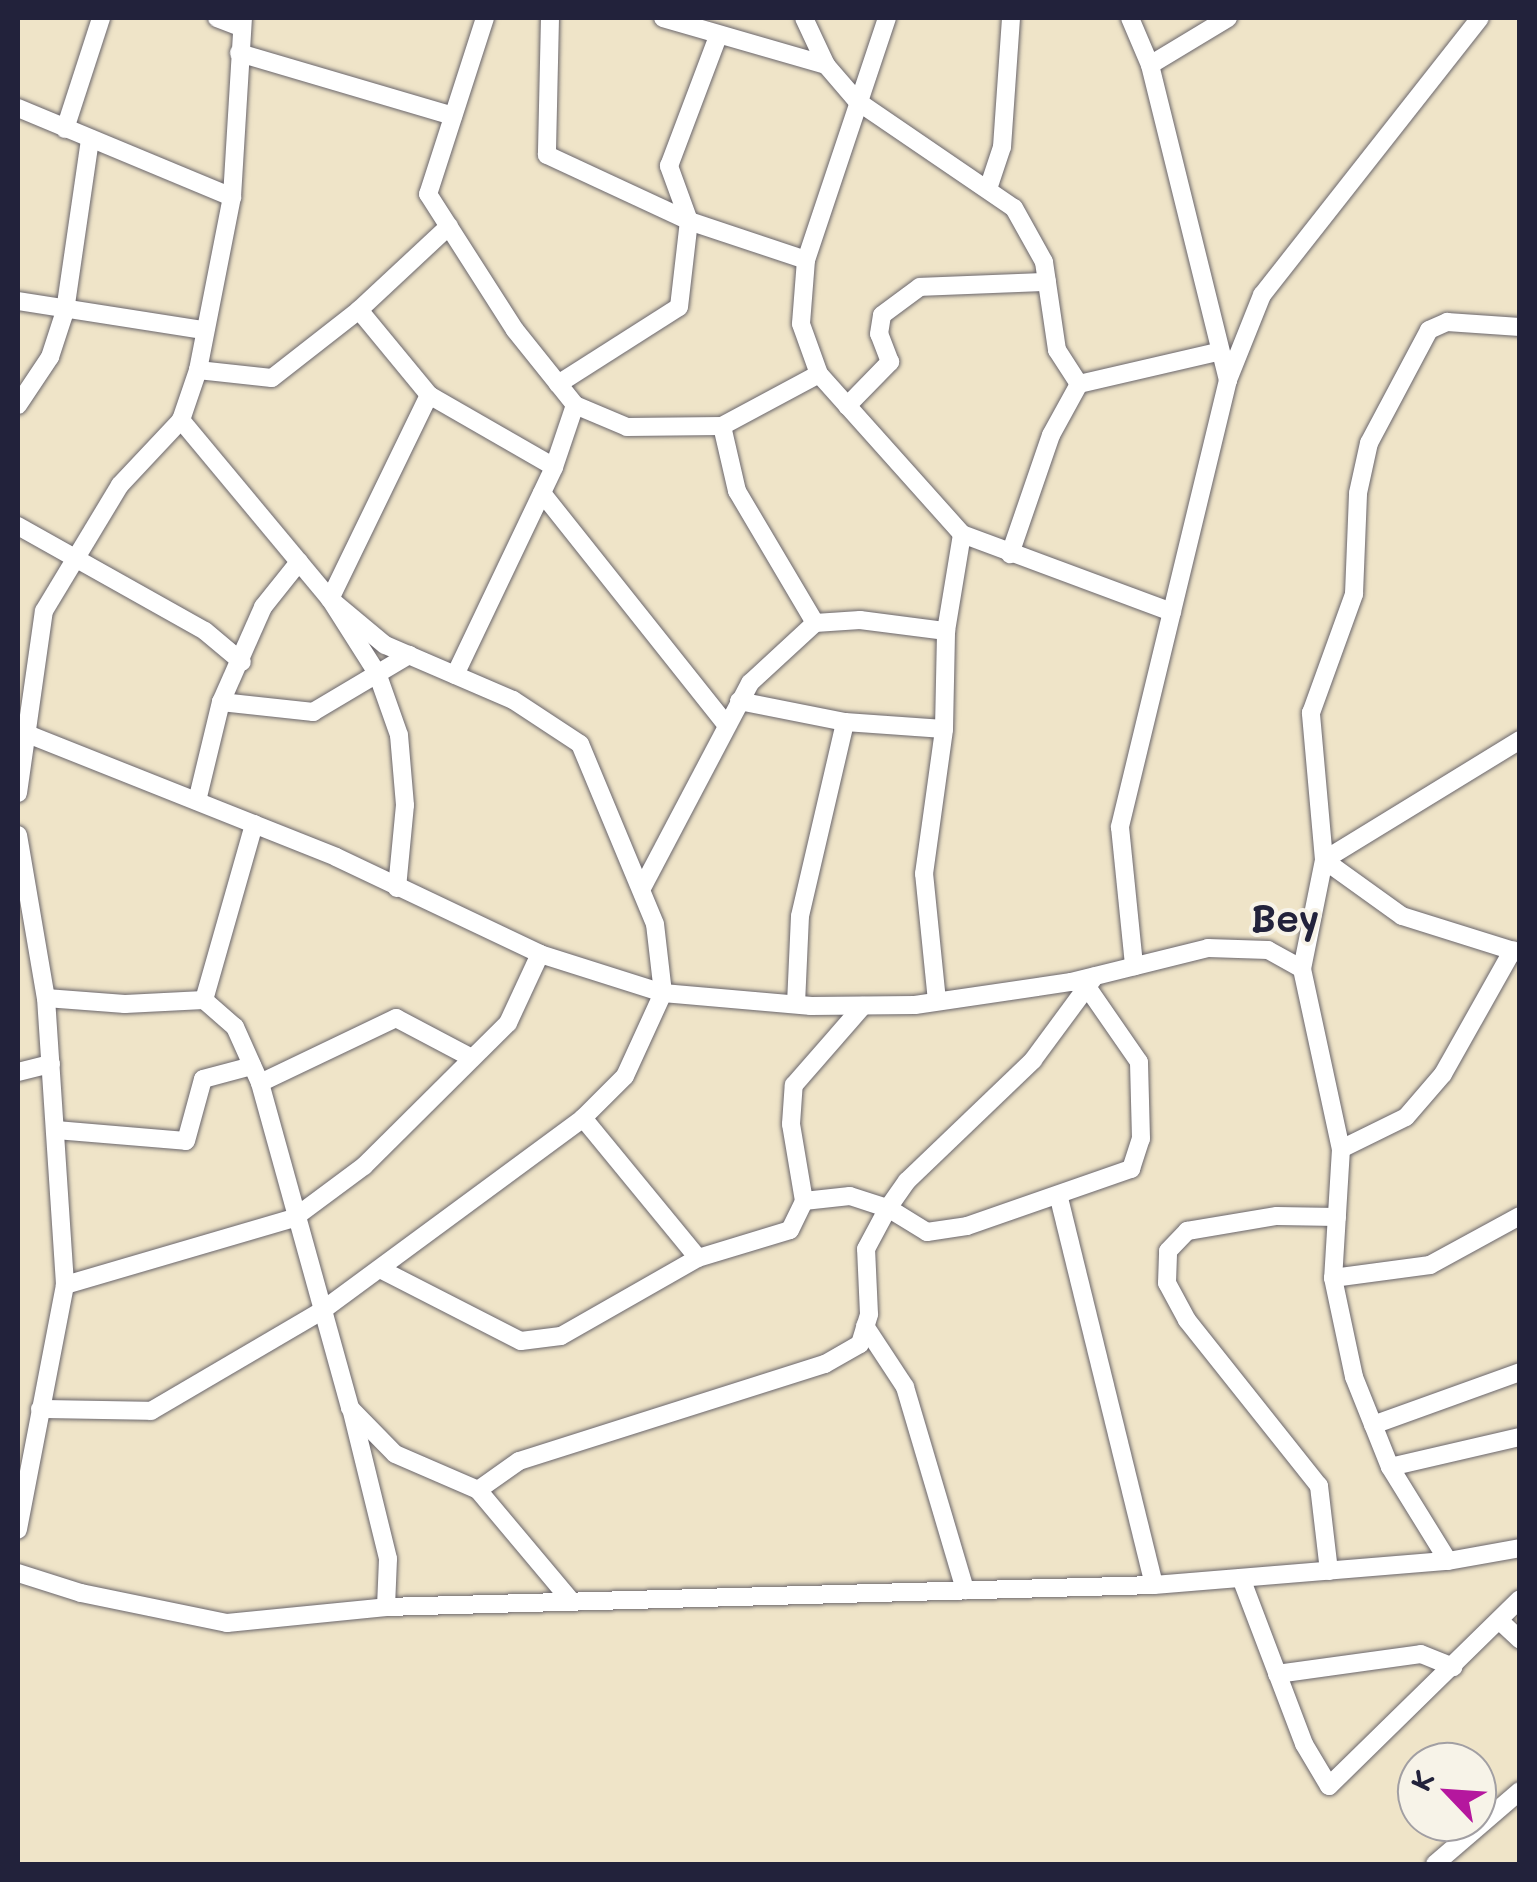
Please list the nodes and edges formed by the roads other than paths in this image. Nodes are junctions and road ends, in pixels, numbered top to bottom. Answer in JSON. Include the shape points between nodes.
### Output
{"nodes":[{"id":1,"x":101,"y":18,"type":"edge"},
{"id":2,"x":217,"y":18,"type":"edge"},
{"id":3,"x":485,"y":18,"type":"edge"},
{"id":4,"x":550,"y":18,"type":"edge"},
{"id":5,"x":663,"y":18,"type":"edge"},
{"id":6,"x":804,"y":18,"type":"edge"},
{"id":7,"x":887,"y":18,"type":"edge"},
{"id":8,"x":1011,"y":18,"type":"edge"},
{"id":9,"x":1130,"y":18,"type":"edge"},
{"id":10,"x":1480,"y":18,"type":"edge"},
{"id":11,"x":1219,"y":20,"type":"edge"},
{"id":12,"x":242,"y":22,"type":"edge"},
{"id":13,"x":718,"y":36,"type":"junction"},
{"id":14,"x":239,"y":52,"type":"junction"},
{"id":15,"x":826,"y":65,"type":"junction"},
{"id":16,"x":1150,"y":66,"type":"junction"},
{"id":17,"x":857,"y":101,"type":"junction"},
{"id":18,"x":18,"y":108,"type":"edge"},
{"id":19,"x":453,"y":116,"type":"junction"},
{"id":20,"x":65,"y":128,"type":"junction"},
{"id":21,"x":90,"y":140,"type":"junction"},
{"id":22,"x":988,"y":188,"type":"junction"},
{"id":23,"x":232,"y":197,"type":"junction"},
{"id":24,"x":688,"y":220,"type":"junction"},
{"id":25,"x":449,"y":226,"type":"junction"},
{"id":26,"x":806,"y":260,"type":"junction"},
{"id":27,"x":1046,"y":282,"type":"junction"},
{"id":28,"x":18,"y":301,"type":"edge"},
{"id":29,"x":359,"y":310,"type":"junction"},
{"id":30,"x":65,"y":311,"type":"junction"},
{"id":31,"x":1520,"y":327,"type":"edge"},
{"id":32,"x":203,"y":330,"type":"junction"},
{"id":33,"x":1218,"y":352,"type":"junction"},
{"id":34,"x":198,"y":370,"type":"junction"},
{"id":35,"x":819,"y":374,"type":"junction"},
{"id":36,"x":1228,"y":380,"type":"junction"},
{"id":37,"x":558,"y":384,"type":"junction"},
{"id":38,"x":1079,"y":384,"type":"junction"},
{"id":39,"x":429,"y":395,"type":"junction"},
{"id":40,"x":18,"y":405,"type":"edge"},
{"id":41,"x":575,"y":405,"type":"junction"},
{"id":42,"x":847,"y":406,"type":"junction"},
{"id":43,"x":181,"y":420,"type":"junction"},
{"id":44,"x":722,"y":426,"type":"junction"},
{"id":45,"x":554,"y":466,"type":"junction"},
{"id":46,"x":542,"y":493,"type":"junction"},
{"id":47,"x":18,"y":526,"type":"edge"},
{"id":48,"x":962,"y":534,"type":"junction"},
{"id":49,"x":1010,"y":554,"type":"junction"},
{"id":50,"x":70,"y":561,"type":"junction"},
{"id":51,"x":299,"y":562,"type":"junction"},
{"id":52,"x":330,"y":599,"type":"junction"},
{"id":53,"x":1172,"y":612,"type":"junction"},
{"id":54,"x":815,"y":623,"type":"junction"},
{"id":55,"x":946,"y":631,"type":"junction"},
{"id":56,"x":409,"y":654,"type":"junction"},
{"id":57,"x":242,"y":662,"type":"junction"},
{"id":58,"x":25,"y":663,"type":"edge"},
{"id":59,"x":377,"y":673,"type":"junction"},
{"id":60,"x":455,"y":675,"type":"junction"},
{"id":61,"x":739,"y":701,"type":"junction"},
{"id":62,"x":221,"y":702,"type":"junction"},
{"id":63,"x":845,"y":722,"type":"junction"},
{"id":64,"x":725,"y":723,"type":"junction"},
{"id":65,"x":944,"y":729,"type":"junction"},
{"id":66,"x":30,"y":735,"type":"junction"},
{"id":67,"x":1520,"y":740,"type":"edge"},
{"id":68,"x":18,"y":793,"type":"edge"},
{"id":69,"x":197,"y":800,"type":"junction"},
{"id":70,"x":254,"y":824,"type":"junction"},
{"id":71,"x":18,"y":835,"type":"edge"},
{"id":72,"x":1324,"y":860,"type":"junction"},
{"id":73,"x":397,"y":888,"type":"junction"},
{"id":74,"x":642,"y":888,"type":"junction"},
{"id":75,"x":26,"y":930,"type":"edge"},
{"id":76,"x":1517,"y":950,"type":"edge"},
{"id":77,"x":540,"y":954,"type":"junction"},
{"id":78,"x":1134,"y":966,"type":"junction"},
{"id":79,"x":1302,"y":969,"type":"junction"},
{"id":80,"x":1091,"y":982,"type":"junction"},
{"id":81,"x":663,"y":993,"type":"junction"},
{"id":82,"x":46,"y":998,"type":"junction"},
{"id":83,"x":204,"y":1000,"type":"junction"},
{"id":84,"x":938,"y":1001,"type":"junction"},
{"id":85,"x":796,"y":1004,"type":"junction"},
{"id":86,"x":863,"y":1006,"type":"junction"},
{"id":87,"x":470,"y":1057,"type":"junction"},
{"id":88,"x":51,"y":1064,"type":"junction"},
{"id":89,"x":18,"y":1072,"type":"edge"},
{"id":90,"x":256,"y":1074,"type":"junction"},
{"id":91,"x":584,"y":1118,"type":"junction"},
{"id":92,"x":56,"y":1130,"type":"junction"},
{"id":93,"x":1342,"y":1149,"type":"junction"},
{"id":94,"x":1059,"y":1198,"type":"junction"},
{"id":95,"x":804,"y":1200,"type":"junction"},
{"id":96,"x":888,"y":1208,"type":"junction"},
{"id":97,"x":1520,"y":1216,"type":"edge"},
{"id":98,"x":1337,"y":1217,"type":"junction"},
{"id":99,"x":294,"y":1218,"type":"junction"},
{"id":100,"x":698,"y":1258,"type":"junction"},
{"id":101,"x":380,"y":1269,"type":"junction"},
{"id":102,"x":1333,"y":1278,"type":"junction"},
{"id":103,"x":65,"y":1285,"type":"junction"},
{"id":104,"x":323,"y":1310,"type":"junction"},
{"id":105,"x":866,"y":1326,"type":"junction"},
{"id":106,"x":1520,"y":1372,"type":"edge"},
{"id":107,"x":350,"y":1408,"type":"junction"},
{"id":108,"x":40,"y":1409,"type":"junction"},
{"id":109,"x":1373,"y":1425,"type":"junction"},
{"id":110,"x":1520,"y":1438,"type":"edge"},
{"id":111,"x":1390,"y":1466,"type":"junction"},
{"id":112,"x":478,"y":1490,"type":"junction"},
{"id":113,"x":18,"y":1530,"type":"edge"},
{"id":114,"x":1520,"y":1548,"type":"edge"},
{"id":115,"x":1448,"y":1561,"type":"junction"},
{"id":116,"x":1329,"y":1571,"type":"junction"},
{"id":117,"x":18,"y":1573,"type":"edge"},
{"id":118,"x":1241,"y":1578,"type":"junction"},
{"id":119,"x":1154,"y":1585,"type":"junction"},
{"id":120,"x":965,"y":1590,"type":"junction"},
{"id":121,"x":1520,"y":1599,"type":"edge"},
{"id":122,"x":572,"y":1601,"type":"junction"},
{"id":123,"x":386,"y":1607,"type":"junction"},
{"id":124,"x":1501,"y":1622,"type":"junction"},
{"id":125,"x":1520,"y":1640,"type":"edge"},
{"id":126,"x":1454,"y":1667,"type":"junction"},
{"id":127,"x":1278,"y":1674,"type":"junction"},
{"id":128,"x":1520,"y":1792,"type":"edge"},
{"id":129,"x":1436,"y":1864,"type":"edge"}],
"edges":[{"from":1,"to":20,"type":"street"},
{"from":2,"to":12,"type":"street"},
{"from":3,"to":19,"type":"street"},
{"from":4,"to":24,"type":"street","via":[[548,155]]},
{"from":5,"to":13,"type":"street"},
{"from":6,"to":15,"type":"street"},
{"from":7,"to":17,"type":"street"},
{"from":8,"to":22,"type":"street","via":[[1002,147]]},
{"from":9,"to":16,"type":"street"},
{"from":10,"to":36,"type":"street","via":[[1345,181],[1262,295]]},
{"from":11,"to":16,"type":"street"},
{"from":12,"to":14,"type":"street"},
{"from":13,"to":15,"type":"street"},
{"from":13,"to":24,"type":"street","via":[[669,166]]},
{"from":14,"to":19,"type":"street"},
{"from":14,"to":23,"type":"street"},
{"from":15,"to":17,"type":"street"},
{"from":16,"to":33,"type":"street","via":[[1212,304]]},
{"from":17,"to":22,"type":"street"},
{"from":17,"to":26,"type":"street"},
{"from":18,"to":20,"type":"street"},
{"from":19,"to":25,"type":"street","via":[[428,194]]},
{"from":20,"to":21,"type":"street"},
{"from":21,"to":23,"type":"street"},
{"from":21,"to":30,"type":"street"},
{"from":22,"to":27,"type":"street","via":[[1014,208],[1044,262]]},
{"from":23,"to":32,"type":"street"},
{"from":24,"to":26,"type":"street"},
{"from":24,"to":37,"type":"street","via":[[679,306]]},
{"from":25,"to":29,"type":"street"},
{"from":25,"to":37,"type":"street"},
{"from":26,"to":35,"type":"street","via":[[801,324]]},
{"from":27,"to":38,"type":"street","via":[[1057,350]]},
{"from":27,"to":42,"type":"street","via":[[920,287],[882,315],[879,334],[890,362]]},
{"from":28,"to":30,"type":"street"},
{"from":29,"to":34,"type":"street","via":[[272,378]]},
{"from":29,"to":39,"type":"street"},
{"from":30,"to":32,"type":"street"},
{"from":30,"to":40,"type":"street","via":[[50,357]]},
{"from":31,"to":72,"type":"street","via":[[1447,322],[1429,330],[1369,443],[1358,493],[1354,594],[1311,713]]},
{"from":32,"to":34,"type":"street"},
{"from":33,"to":36,"type":"street"},
{"from":33,"to":38,"type":"street"},
{"from":34,"to":43,"type":"street"},
{"from":35,"to":42,"type":"street"},
{"from":35,"to":44,"type":"street"},
{"from":36,"to":53,"type":"street"},
{"from":37,"to":41,"type":"street"},
{"from":38,"to":49,"type":"street","via":[[1051,435]]},
{"from":39,"to":45,"type":"street"},
{"from":39,"to":52,"type":"street"},
{"from":41,"to":44,"type":"street","via":[[627,427]]},
{"from":41,"to":45,"type":"street"},
{"from":42,"to":48,"type":"street"},
{"from":43,"to":50,"type":"street","via":[[120,485]]},
{"from":43,"to":51,"type":"street"},
{"from":44,"to":54,"type":"street","via":[[737,491]]},
{"from":45,"to":46,"type":"street"},
{"from":46,"to":60,"type":"street"},
{"from":46,"to":64,"type":"street"},
{"from":47,"to":50,"type":"street"},
{"from":48,"to":49,"type":"street"},
{"from":48,"to":55,"type":"street"},
{"from":49,"to":53,"type":"street"},
{"from":50,"to":57,"type":"street","via":[[204,631]]},
{"from":50,"to":58,"type":"street"},
{"from":51,"to":52,"type":"street"},
{"from":51,"to":57,"type":"street","via":[[264,607]]},
{"from":52,"to":56,"type":"street"},
{"from":52,"to":59,"type":"street"},
{"from":53,"to":78,"type":"street","via":[[1120,827]]},
{"from":54,"to":55,"type":"street","via":[[860,620]]},
{"from":54,"to":61,"type":"street"},
{"from":55,"to":65,"type":"street"},
{"from":56,"to":59,"type":"street"},
{"from":56,"to":60,"type":"street"},
{"from":57,"to":62,"type":"street"},
{"from":58,"to":66,"type":"street"},
{"from":59,"to":62,"type":"street","via":[[313,712]]},
{"from":59,"to":73,"type":"street","via":[[401,753],[406,805]]},
{"from":60,"to":74,"type":"street","via":[[512,700],[580,744]]},
{"from":61,"to":63,"type":"street"},
{"from":61,"to":64,"type":"street"},
{"from":62,"to":69,"type":"street"},
{"from":63,"to":65,"type":"street"},
{"from":63,"to":85,"type":"street","via":[[800,916]]},
{"from":64,"to":74,"type":"street"},
{"from":65,"to":84,"type":"street","via":[[924,874]]},
{"from":66,"to":68,"type":"street"},
{"from":66,"to":69,"type":"street"},
{"from":67,"to":72,"type":"street"},
{"from":69,"to":70,"type":"street"},
{"from":70,"to":73,"type":"street"},
{"from":70,"to":83,"type":"street"},
{"from":71,"to":75,"type":"street"},
{"from":72,"to":76,"type":"street","via":[[1402,916]]},
{"from":72,"to":79,"type":"street"},
{"from":73,"to":77,"type":"street"},
{"from":74,"to":81,"type":"street","via":[[656,924]]},
{"from":75,"to":82,"type":"street"},
{"from":76,"to":93,"type":"street","via":[[1443,1074],[1406,1117]]},
{"from":77,"to":81,"type":"street"},
{"from":77,"to":87,"type":"street","via":[[508,1023]]},
{"from":78,"to":79,"type":"street","via":[[1208,948],[1268,950]]},
{"from":78,"to":80,"type":"street"},
{"from":79,"to":93,"type":"street"},
{"from":80,"to":84,"type":"street"},
{"from":80,"to":94,"type":"street","via":[[1139,1062],[1141,1139],[1132,1170]]},
{"from":80,"to":96,"type":"street","via":[[1033,1060],[907,1181]]},
{"from":81,"to":85,"type":"street"},
{"from":81,"to":91,"type":"street","via":[[625,1076]]},
{"from":82,"to":83,"type":"street"},
{"from":82,"to":88,"type":"street"},
{"from":83,"to":90,"type":"street","via":[[235,1027]]},
{"from":84,"to":86,"type":"street"},
{"from":85,"to":86,"type":"street"},
{"from":86,"to":95,"type":"street","via":[[794,1086],[790,1124]]},
{"from":87,"to":90,"type":"street","via":[[396,1018]]},
{"from":87,"to":99,"type":"street","via":[[364,1166]]},
{"from":88,"to":89,"type":"street"},
{"from":88,"to":92,"type":"street"},
{"from":90,"to":92,"type":"street","via":[[203,1079],[186,1141]]},
{"from":90,"to":99,"type":"street"},
{"from":91,"to":100,"type":"street"},
{"from":91,"to":101,"type":"street"},
{"from":92,"to":103,"type":"street"},
{"from":93,"to":98,"type":"street"},
{"from":94,"to":96,"type":"street","via":[[927,1232]]},
{"from":94,"to":119,"type":"street"},
{"from":95,"to":96,"type":"street","via":[[850,1196]]},
{"from":95,"to":100,"type":"street","via":[[790,1230]]},
{"from":96,"to":105,"type":"street","via":[[866,1250]]},
{"from":97,"to":102,"type":"street","via":[[1430,1266]]},
{"from":98,"to":102,"type":"street"},
{"from":98,"to":116,"type":"street","via":[[1277,1216],[1187,1232],[1168,1252],[1167,1284],[1186,1320],[1318,1486]]},
{"from":99,"to":103,"type":"street"},
{"from":99,"to":104,"type":"street"},
{"from":100,"to":101,"type":"street","via":[[562,1336],[521,1341]]},
{"from":101,"to":104,"type":"street"},
{"from":102,"to":109,"type":"street","via":[[1354,1377]]},
{"from":103,"to":108,"type":"street"},
{"from":104,"to":107,"type":"street"},
{"from":104,"to":108,"type":"street","via":[[152,1411]]},
{"from":105,"to":112,"type":"street","via":[[860,1344],[825,1364],[519,1461]]},
{"from":105,"to":120,"type":"street","via":[[905,1388]]},
{"from":106,"to":109,"type":"street"},
{"from":107,"to":112,"type":"street","via":[[395,1454]]},
{"from":107,"to":123,"type":"street","via":[[388,1558]]},
{"from":108,"to":113,"type":"street"},
{"from":109,"to":111,"type":"street"},
{"from":110,"to":111,"type":"street"},
{"from":111,"to":115,"type":"street"},
{"from":112,"to":122,"type":"street"},
{"from":114,"to":115,"type":"street"},
{"from":115,"to":116,"type":"street"},
{"from":116,"to":118,"type":"street"},
{"from":117,"to":123,"type":"street","via":[[82,1594],[227,1623]]},
{"from":118,"to":119,"type":"street"},
{"from":118,"to":127,"type":"street"},
{"from":119,"to":120,"type":"street"},
{"from":120,"to":122,"type":"street"},
{"from":121,"to":124,"type":"street"},
{"from":122,"to":123,"type":"street"},
{"from":124,"to":125,"type":"street"},
{"from":124,"to":126,"type":"street"},
{"from":126,"to":127,"type":"street","via":[[1421,1654]]},
{"from":126,"to":127,"type":"street","via":[[1329,1786],[1304,1744]]},
{"from":128,"to":129,"type":"street"}]}
